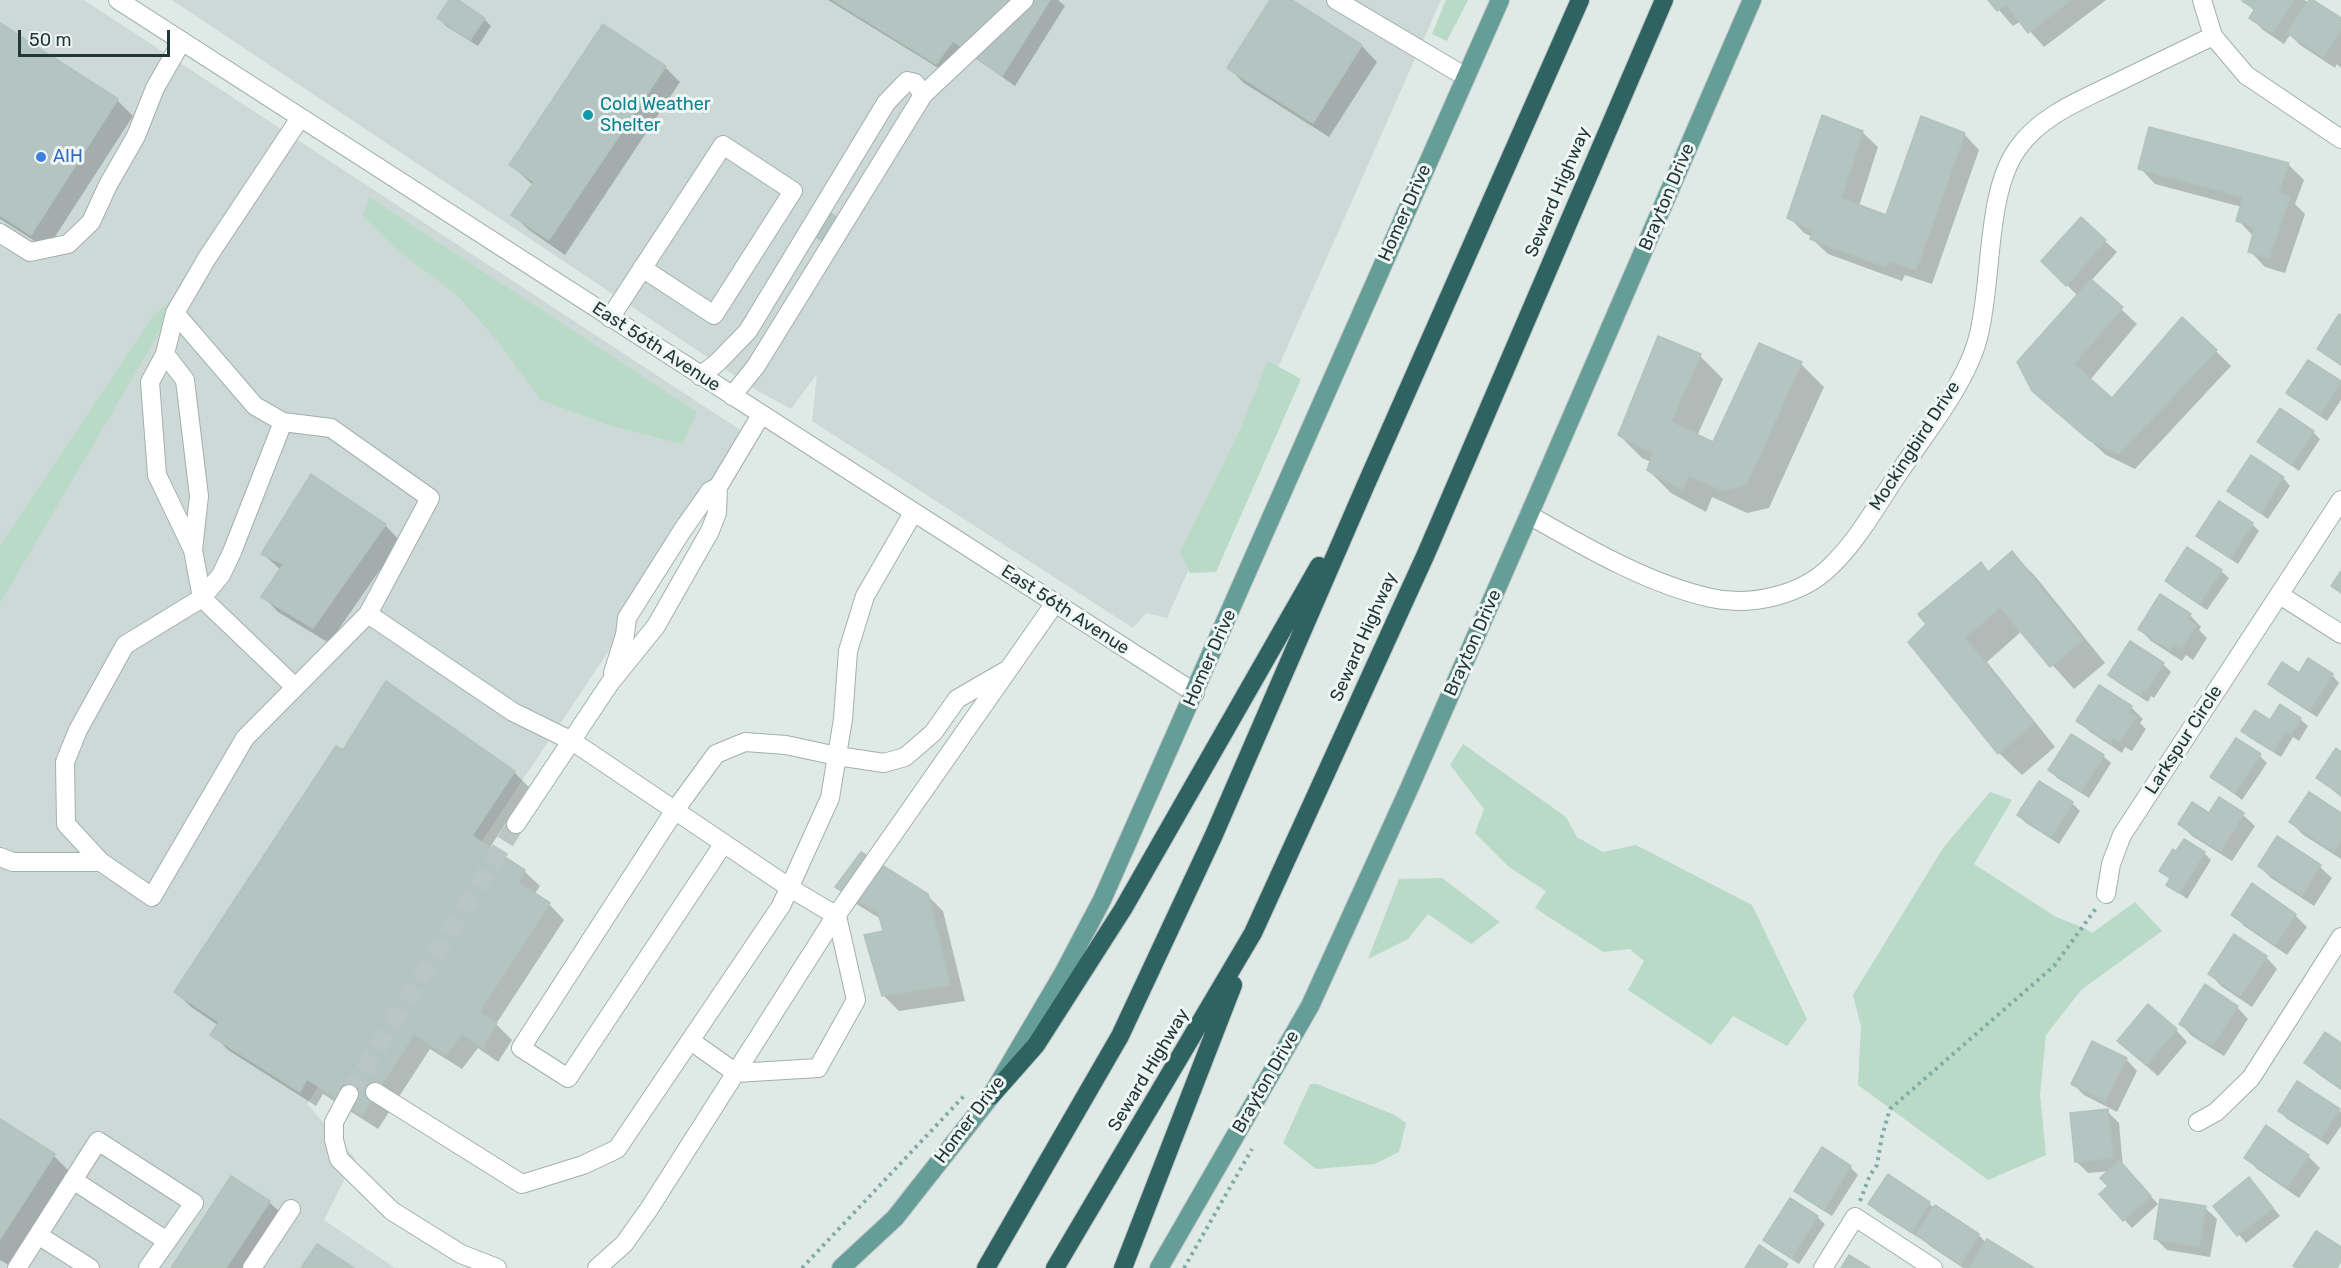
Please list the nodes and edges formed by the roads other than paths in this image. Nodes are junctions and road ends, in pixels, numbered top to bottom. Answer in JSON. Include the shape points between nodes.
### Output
{"nodes":[{"id":1,"x":118,"y":0,"type":"edge"},
{"id":2,"x":1024,"y":0,"type":"edge"},
{"id":3,"x":1336,"y":0,"type":"edge"},
{"id":4,"x":1500,"y":0,"type":"edge"},
{"id":5,"x":1580,"y":0,"type":"edge"},
{"id":6,"x":1664,"y":0,"type":"edge"},
{"id":7,"x":1752,"y":0,"type":"edge"},
{"id":8,"x":2202,"y":0,"type":"edge"},
{"id":9,"x":2212,"y":36,"type":"junction"},
{"id":10,"x":182,"y":41,"type":"junction"},
{"id":11,"x":1466,"y":77,"type":"junction"},
{"id":12,"x":923,"y":95,"type":"junction"},
{"id":13,"x":300,"y":118,"type":"junction"},
{"id":14,"x":2341,"y":139,"type":"edge"},
{"id":15,"x":0,"y":233,"type":"edge"},
{"id":16,"x":642,"y":268,"type":"junction"},
{"id":17,"x":175,"y":313,"type":"junction"},
{"id":18,"x":610,"y":318,"type":"junction"},
{"id":19,"x":165,"y":354,"type":"junction"},
{"id":20,"x":700,"y":376,"type":"junction"},
{"id":21,"x":732,"y":396,"type":"junction"},
{"id":22,"x":761,"y":415,"type":"junction"},
{"id":23,"x":283,"y":422,"type":"junction"},
{"id":24,"x":718,"y":487,"type":"junction"},
{"id":25,"x":1364,"y":489,"type":"junction"},
{"id":26,"x":2341,"y":500,"type":"edge"},
{"id":27,"x":914,"y":513,"type":"junction"},
{"id":28,"x":1529,"y":516,"type":"junction"},
{"id":29,"x":193,"y":550,"type":"junction"},
{"id":30,"x":2280,"y":595,"type":"junction"},
{"id":31,"x":202,"y":598,"type":"junction"},
{"id":32,"x":1055,"y":603,"type":"junction"},
{"id":33,"x":368,"y":614,"type":"junction"},
{"id":34,"x":2341,"y":634,"type":"edge"},
{"id":35,"x":1007,"y":670,"type":"junction"},
{"id":36,"x":610,"y":683,"type":"junction"},
{"id":37,"x":296,"y":687,"type":"junction"},
{"id":38,"x":1195,"y":693,"type":"junction"},
{"id":39,"x":572,"y":741,"type":"junction"},
{"id":40,"x":837,"y":756,"type":"junction"},
{"id":41,"x":675,"y":810,"type":"junction"},
{"id":42,"x":516,"y":824,"type":"tunnel mouth"},
{"id":43,"x":724,"y":843,"type":"junction"},
{"id":44,"x":0,"y":857,"type":"edge"},
{"id":45,"x":101,"y":862,"type":"junction"},
{"id":46,"x":790,"y":888,"type":"junction"},
{"id":47,"x":2106,"y":894,"type":"road end"},
{"id":48,"x":837,"y":916,"type":"junction"},
{"id":49,"x":1253,"y":933,"type":"junction"},
{"id":50,"x":2341,"y":937,"type":"edge"},
{"id":51,"x":692,"y":1041,"type":"junction"},
{"id":52,"x":736,"y":1073,"type":"junction"},
{"id":53,"x":375,"y":1092,"type":"dead end"},
{"id":54,"x":348,"y":1094,"type":"tunnel mouth"},
{"id":55,"x":991,"y":1096,"type":"junction"},
{"id":56,"x":2198,"y":1122,"type":"dead end"},
{"id":57,"x":73,"y":1180,"type":"junction"},
{"id":58,"x":291,"y":1209,"type":"dead end"},
{"id":59,"x":38,"y":1234,"type":"junction"},
{"id":60,"x":167,"y":1241,"type":"junction"},
{"id":61,"x":17,"y":1268,"type":"edge"},
{"id":62,"x":90,"y":1268,"type":"edge"},
{"id":63,"x":148,"y":1268,"type":"edge"},
{"id":64,"x":252,"y":1268,"type":"edge"},
{"id":65,"x":497,"y":1268,"type":"edge"},
{"id":66,"x":597,"y":1268,"type":"edge"},
{"id":67,"x":841,"y":1268,"type":"edge"},
{"id":68,"x":986,"y":1268,"type":"edge"},
{"id":69,"x":1056,"y":1268,"type":"edge"},
{"id":70,"x":1123,"y":1268,"type":"edge"},
{"id":71,"x":1159,"y":1268,"type":"edge"},
{"id":72,"x":1823,"y":1268,"type":"edge"},
{"id":73,"x":1933,"y":1268,"type":"edge"}],
"edges":[{"from":1,"to":10,"type":"street","name":"East 56th Avenue"},
{"from":2,"to":12,"type":"street"},
{"from":3,"to":11,"type":"street"},
{"from":4,"to":11,"type":"main road","name":"Homer Drive"},
{"from":5,"to":25,"type":"highway"},
{"from":6,"to":49,"type":"highway","name":"Seward Highway","via":[[1430,543]]},
{"from":7,"to":28,"type":"main road","name":"Brayton Drive"},
{"from":8,"to":9,"type":"street"},
{"from":9,"to":14,"type":"street","via":[[2246,75]]},
{"from":9,"to":28,"type":"street","name":"Mockingbird Drive","via":[[2066,108],[2036,127],[2017,148],[2004,173],[1996,202],[1978,340],[1954,391],[1831,567],[1803,585],[1775,596],[1742,601],[1712,598],[1606,557]]},
{"from":10,"to":13,"type":"street","name":"East 56th Avenue"},
{"from":10,"to":15,"type":"street","via":[[155,88],[136,136],[91,222],[68,244],[30,252]]},
{"from":11,"to":38,"type":"main road","name":"Homer Drive"},
{"from":12,"to":20,"type":"street","via":[[915,83],[907,81],[886,103],[748,331]]},
{"from":12,"to":21,"type":"street","via":[[756,366]]},
{"from":13,"to":17,"type":"street"},
{"from":13,"to":18,"type":"street","name":"East 56th Avenue"},
{"from":16,"to":16,"type":"street","via":[[723,145],[793,191],[714,315]]},
{"from":16,"to":18,"type":"street"},
{"from":17,"to":19,"type":"street"},
{"from":17,"to":23,"type":"street","via":[[255,406]]},
{"from":18,"to":20,"type":"street","name":"East 56th Avenue"},
{"from":19,"to":29,"type":"street","via":[[185,380],[199,496]]},
{"from":19,"to":29,"type":"street","via":[[150,382],[157,475]]},
{"from":20,"to":21,"type":"street","name":"East 56th Avenue"},
{"from":21,"to":22,"type":"street","name":"East 56th Avenue"},
{"from":22,"to":24,"type":"street"},
{"from":22,"to":27,"type":"street","name":"East 56th Avenue"},
{"from":23,"to":31,"type":"street","via":[[232,552],[221,575]]},
{"from":23,"to":33,"type":"street","via":[[331,428],[430,498]]},
{"from":24,"to":36,"type":"street","via":[[717,513],[710,531],[656,626]]},
{"from":24,"to":36,"type":"street","via":[[710,491],[682,531],[627,618]]},
{"from":25,"to":55,"type":"highway","via":[[1123,909],[1036,1045]]},
{"from":25,"to":68,"type":"highway","via":[[1213,837],[1120,1036]]},
{"from":26,"to":30,"type":"street","name":"Larkspur Circle"},
{"from":27,"to":32,"type":"street","name":"East 56th Avenue"},
{"from":27,"to":40,"type":"street","via":[[865,596],[848,651]]},
{"from":28,"to":71,"type":"main road","name":"Brayton Drive","via":[[1310,1006]]},
{"from":29,"to":31,"type":"street"},
{"from":30,"to":34,"type":"street"},
{"from":30,"to":47,"type":"street","name":"Larkspur Circle","via":[[2122,835],[2111,864]]},
{"from":31,"to":37,"type":"street"},
{"from":31,"to":45,"type":"street","via":[[125,645],[78,730],[65,762],[66,824]]},
{"from":32,"to":35,"type":"street"},
{"from":32,"to":38,"type":"street","name":"East 56th Avenue"},
{"from":33,"to":37,"type":"street"},
{"from":33,"to":39,"type":"street","via":[[513,712]]},
{"from":35,"to":40,"type":"street","via":[[957,699],[933,733],[905,757],[884,763]]},
{"from":35,"to":48,"type":"street"},
{"from":36,"to":39,"type":"street"},
{"from":37,"to":45,"type":"street","via":[[245,738],[152,897]]},
{"from":38,"to":55,"type":"main road","name":"Homer Drive","via":[[1102,900]]},
{"from":39,"to":41,"type":"street"},
{"from":39,"to":42,"type":"street"},
{"from":40,"to":41,"type":"street","via":[[786,745],[745,742],[716,754]]},
{"from":40,"to":46,"type":"street","via":[[830,798]]},
{"from":41,"to":43,"type":"street"},
{"from":41,"to":43,"type":"street","via":[[521,1048],[568,1078]]},
{"from":43,"to":46,"type":"street"},
{"from":44,"to":45,"type":"street","via":[[13,862]]},
{"from":46,"to":48,"type":"street"},
{"from":46,"to":51,"type":"street"},
{"from":48,"to":52,"type":"street"},
{"from":48,"to":52,"type":"street","via":[[856,1000],[818,1068]]},
{"from":49,"to":69,"type":"highway","name":"Seward Highway"},
{"from":49,"to":70,"type":"highway"},
{"from":50,"to":56,"type":"street","via":[[2251,1078],[2216,1112]]},
{"from":51,"to":52,"type":"street"},
{"from":51,"to":53,"type":"street","via":[[617,1149],[584,1165],[522,1184]]},
{"from":52,"to":66,"type":"street","via":[[649,1209],[624,1244]]},
{"from":54,"to":65,"type":"street","via":[[334,1122],[339,1159],[392,1210],[461,1254]]},
{"from":55,"to":67,"type":"main road","name":"Homer Drive","via":[[895,1218]]},
{"from":57,"to":59,"type":"street"},
{"from":57,"to":60,"type":"street"},
{"from":57,"to":60,"type":"street","via":[[98,1141],[194,1203]]},
{"from":58,"to":64,"type":"street"},
{"from":59,"to":61,"type":"street"},
{"from":59,"to":62,"type":"street"},
{"from":60,"to":63,"type":"street"},
{"from":72,"to":73,"type":"street","via":[[1855,1217]]}]}
